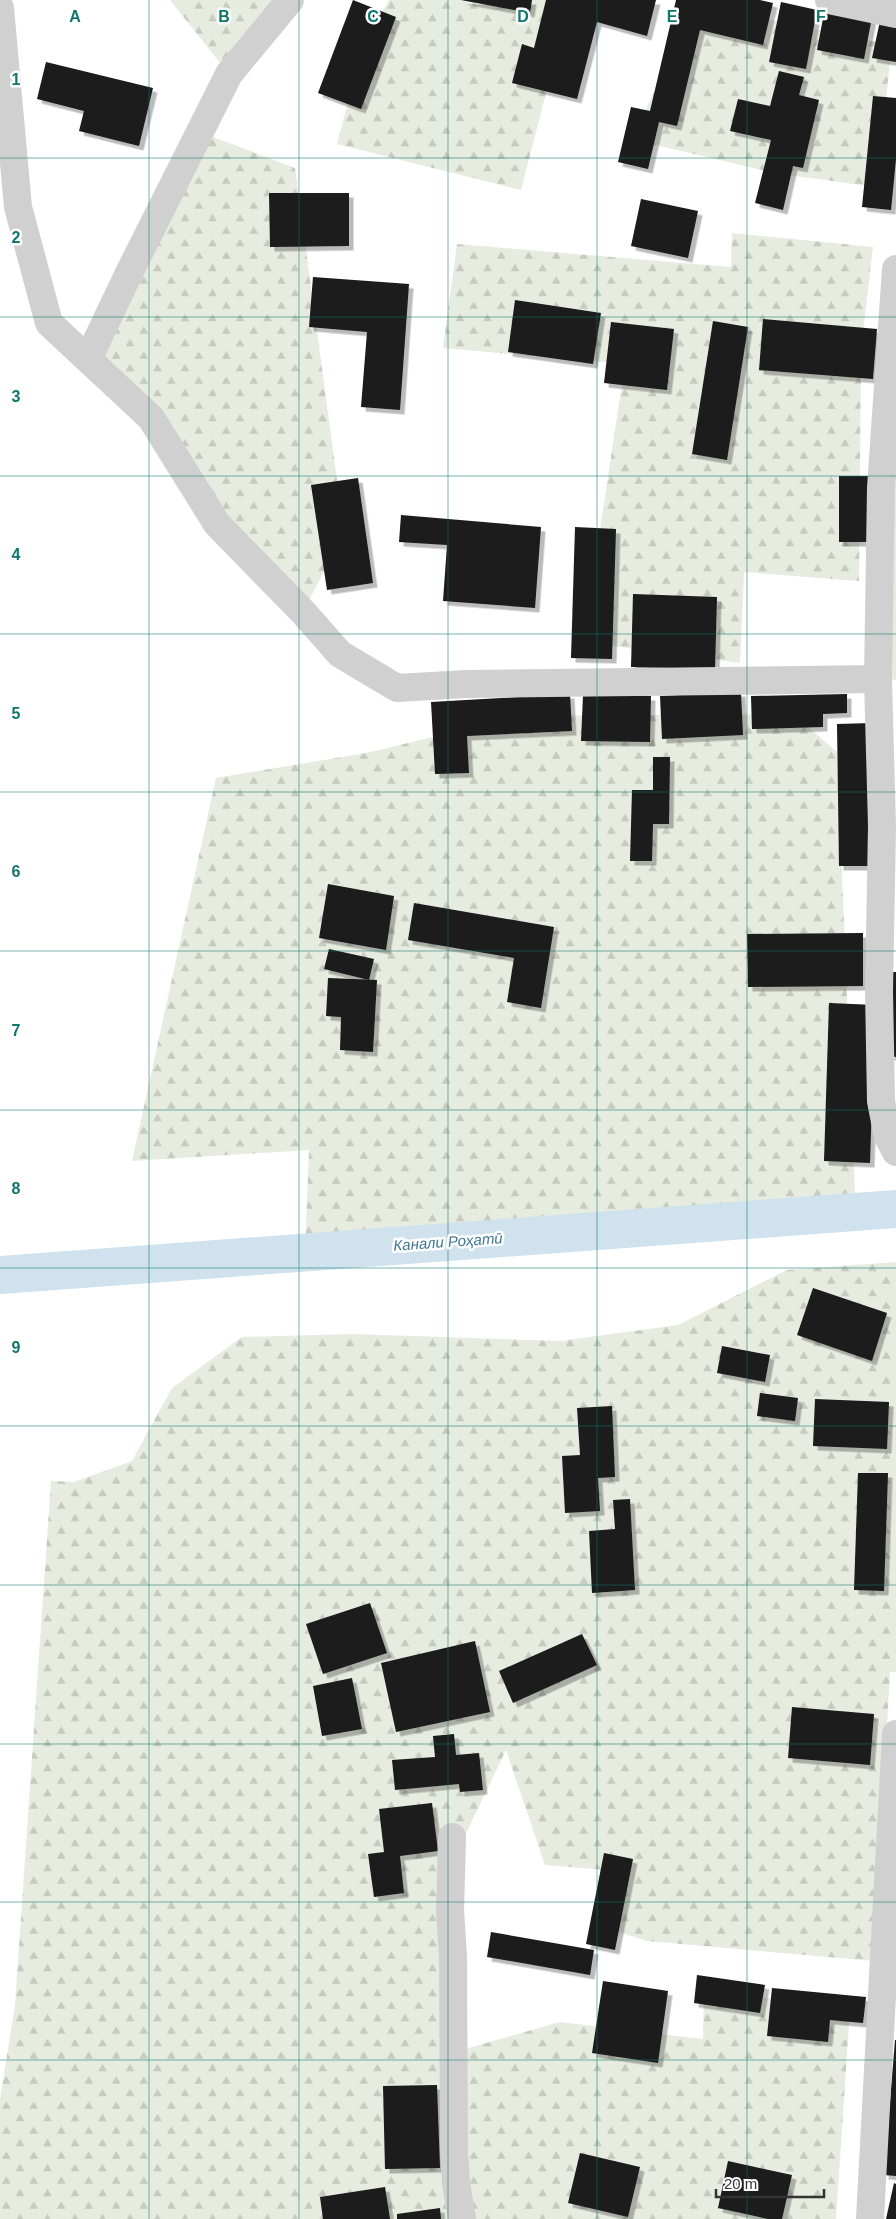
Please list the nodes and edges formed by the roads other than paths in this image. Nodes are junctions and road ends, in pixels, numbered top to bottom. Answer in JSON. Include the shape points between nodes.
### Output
{"nodes":[{"id":1,"x":290,"y":0,"type":"edge"},
{"id":2,"x":828,"y":0,"type":"edge"},
{"id":3,"x":0,"y":8,"type":"edge"},
{"id":4,"x":896,"y":14,"type":"edge"},
{"id":5,"x":896,"y":275,"type":"edge"},
{"id":6,"x":88,"y":359,"type":"junction"},
{"id":7,"x":878,"y":679,"type":"junction"},
{"id":8,"x":896,"y":1152,"type":"edge"},
{"id":9,"x":896,"y":1734,"type":"edge"},
{"id":10,"x":452,"y":1837,"type":"dead end"},
{"id":11,"x":462,"y":2219,"type":"edge"},
{"id":12,"x":870,"y":2219,"type":"edge"}],
"edges":[{"from":1,"to":6,"type":"street","via":[[229,74]]},
{"from":2,"to":4,"type":"street"},
{"from":3,"to":6,"type":"street","via":[[18,207],[50,323]]},
{"from":5,"to":7,"type":"street","via":[[881,488]]},
{"from":6,"to":7,"type":"street","via":[[150,418],[217,524],[340,654],[397,688],[466,684]]},
{"from":7,"to":8,"type":"street","via":[[882,826],[878,991],[881,1101],[888,1136]]},
{"from":9,"to":12,"type":"street"},
{"from":10,"to":11,"type":"street","via":[[454,2154]]}]}
